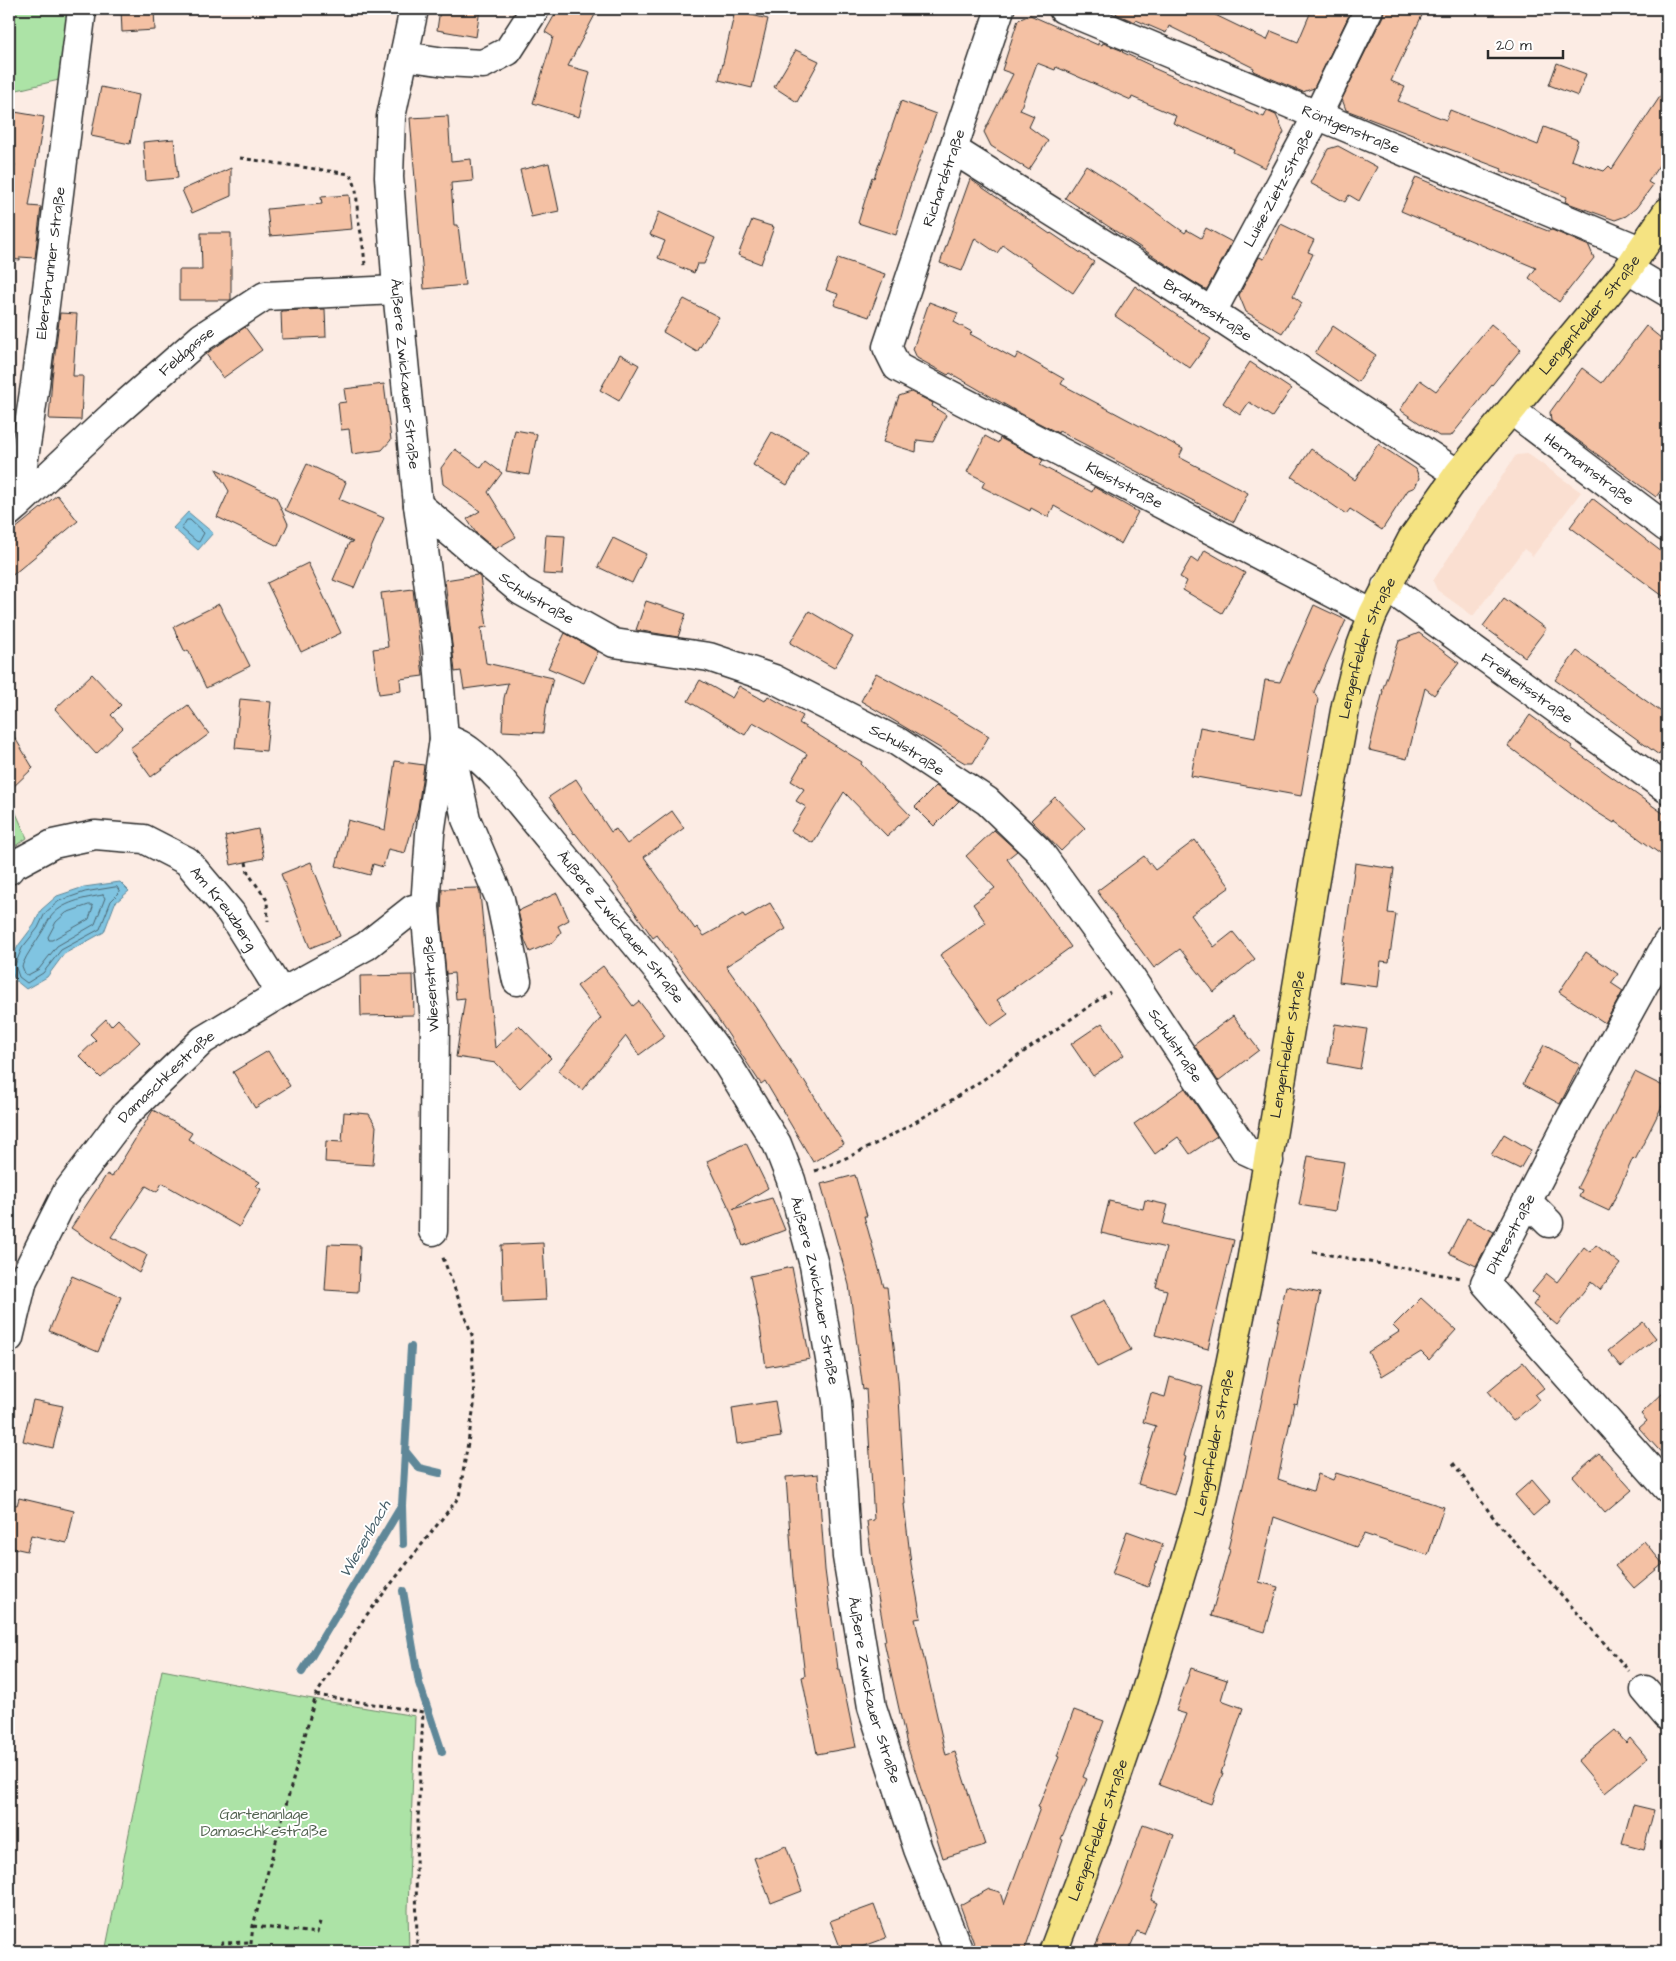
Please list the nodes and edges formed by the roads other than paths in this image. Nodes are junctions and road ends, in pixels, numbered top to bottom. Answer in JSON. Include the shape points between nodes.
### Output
{"nodes":[{"id":1,"x":82,"y":9,"type":"edge"},
{"id":2,"x":414,"y":9,"type":"edge"},
{"id":3,"x":535,"y":9,"type":"edge"},
{"id":4,"x":1000,"y":9,"type":"edge"},
{"id":5,"x":1063,"y":9,"type":"edge"},
{"id":6,"x":1369,"y":9,"type":"edge"},
{"id":7,"x":404,"y":56,"type":"junction"},
{"id":8,"x":1318,"y":114,"type":"junction"},
{"id":9,"x":954,"y":150,"type":"junction"},
{"id":10,"x":1667,"y":212,"type":"edge"},
{"id":11,"x":1634,"y":259,"type":"junction"},
{"id":12,"x":397,"y":290,"type":"junction"},
{"id":13,"x":1667,"y":292,"type":"edge"},
{"id":14,"x":1212,"y":312,"type":"junction"},
{"id":15,"x":887,"y":347,"type":"joint"},
{"id":16,"x":1511,"y":410,"type":"junction"},
{"id":17,"x":1458,"y":474,"type":"junction"},
{"id":18,"x":418,"y":506,"type":"junction"},
{"id":19,"x":13,"y":509,"type":"edge"},
{"id":20,"x":1667,"y":528,"type":"edge"},
{"id":21,"x":1386,"y":586,"type":"junction"},
{"id":22,"x":1372,"y":614,"type":"junction"},
{"id":23,"x":444,"y":739,"type":"junction"},
{"id":24,"x":1667,"y":788,"type":"edge"},
{"id":25,"x":9,"y":870,"type":"edge"},
{"id":26,"x":425,"y":906,"type":"junction"},
{"id":27,"x":1667,"y":943,"type":"edge"},
{"id":28,"x":517,"y":980,"type":"dead end"},
{"id":29,"x":282,"y":993,"type":"junction"},
{"id":30,"x":1269,"y":1161,"type":"junction"},
{"id":31,"x":1528,"y":1202,"type":"junction"},
{"id":32,"x":1549,"y":1223,"type":"dead end"},
{"id":33,"x":433,"y":1231,"type":"road end"},
{"id":34,"x":9,"y":1338,"type":"edge"},
{"id":35,"x":1667,"y":1488,"type":"edge"},
{"id":36,"x":1645,"y":1690,"type":"road end"},
{"id":37,"x":1667,"y":1716,"type":"edge"},
{"id":38,"x":959,"y":1952,"type":"edge"},
{"id":39,"x":1053,"y":1952,"type":"edge"}],
"edges":[{"from":1,"to":19,"type":"street","name":"Ebersbrunner Straße","via":[[36,385]]},
{"from":2,"to":7,"type":"street","name":"Äußere Zwickauer Straße"},
{"from":3,"to":7,"type":"street","via":[[508,51],[483,64]]},
{"from":4,"to":9,"type":"street","name":"Richardstraße"},
{"from":5,"to":8,"type":"street","name":"Röntgenstraße"},
{"from":6,"to":8,"type":"street","name":"Luise-Zietz-Straße"},
{"from":7,"to":12,"type":"street","name":"Äußere Zwickauer Straße","via":[[391,117],[389,177]]},
{"from":8,"to":11,"type":"street","name":"Röntgenstraße"},
{"from":8,"to":14,"type":"street","name":"Luise-Zietz-Straße"},
{"from":9,"to":14,"type":"street","name":"Brahmsstraße"},
{"from":9,"to":15,"type":"street","name":"Richardstraße"},
{"from":10,"to":11,"type":"main road","name":"Lengenfelder Straße"},
{"from":11,"to":13,"type":"street","name":"Röntgenstraße"},
{"from":11,"to":16,"type":"main road","name":"Lengenfelder Straße"},
{"from":12,"to":18,"type":"street","name":"Äußere Zwickauer Straße"},
{"from":12,"to":19,"type":"street","name":"Feldgasse","via":[[265,296],[202,337]]},
{"from":14,"to":17,"type":"street","name":"Brahmsstraße"},
{"from":15,"to":22,"type":"street","name":"Kleiststraße","via":[[897,367]]},
{"from":16,"to":17,"type":"main road","name":"Lengenfelder Straße"},
{"from":16,"to":20,"type":"street","name":"Hermannstraße"},
{"from":17,"to":21,"type":"main road","name":"Lengenfelder Straße","via":[[1412,539]]},
{"from":18,"to":23,"type":"street","name":"Äußere Zwickauer Straße","via":[[437,648]]},
{"from":18,"to":30,"type":"street","name":"Schulstraße","via":[[521,591],[614,643],[709,657],[774,679],[906,747],[987,801],[1038,851],[1131,978],[1246,1150]]},
{"from":21,"to":22,"type":"main road","name":"Lengenfelder Straße"},
{"from":21,"to":24,"type":"street","name":"Freiheitsstraße"},
{"from":22,"to":30,"type":"main road","name":"Lengenfelder Straße","via":[[1346,705]]},
{"from":23,"to":26,"type":"street","name":"Wiesenstraße","via":[[430,834]]},
{"from":23,"to":28,"type":"street","name":"Äußere Zwickauer Straße","via":[[451,748],[470,830],[500,899]]},
{"from":23,"to":38,"type":"street","name":"Äußere Zwickauer Straße","via":[[452,740],[477,757],[502,781],[663,978],[728,1065],[777,1144],[791,1180],[814,1265],[837,1401],[847,1557],[872,1707],[918,1849]]},
{"from":25,"to":29,"type":"street","name":"Am Kreuzberg","via":[[53,844],[95,835],[144,839],[187,861],[231,914]]},
{"from":26,"to":29,"type":"street","name":"Damaschkestraße","via":[[413,909],[366,946]]},
{"from":26,"to":33,"type":"street","name":"Wiesenstraße","via":[[436,1022]]},
{"from":27,"to":31,"type":"street","name":"Dittesstraße"},
{"from":29,"to":34,"type":"street","name":"Damaschkestraße","via":[[203,1040],[125,1115],[67,1192],[23,1280]]},
{"from":30,"to":39,"type":"main road","name":"Lengenfelder Straße","via":[[1200,1510],[1142,1704]]},
{"from":31,"to":32,"type":"street"},
{"from":31,"to":35,"type":"street","name":"Dittesstraße","via":[[1485,1283]]},
{"from":36,"to":37,"type":"street"}]}
